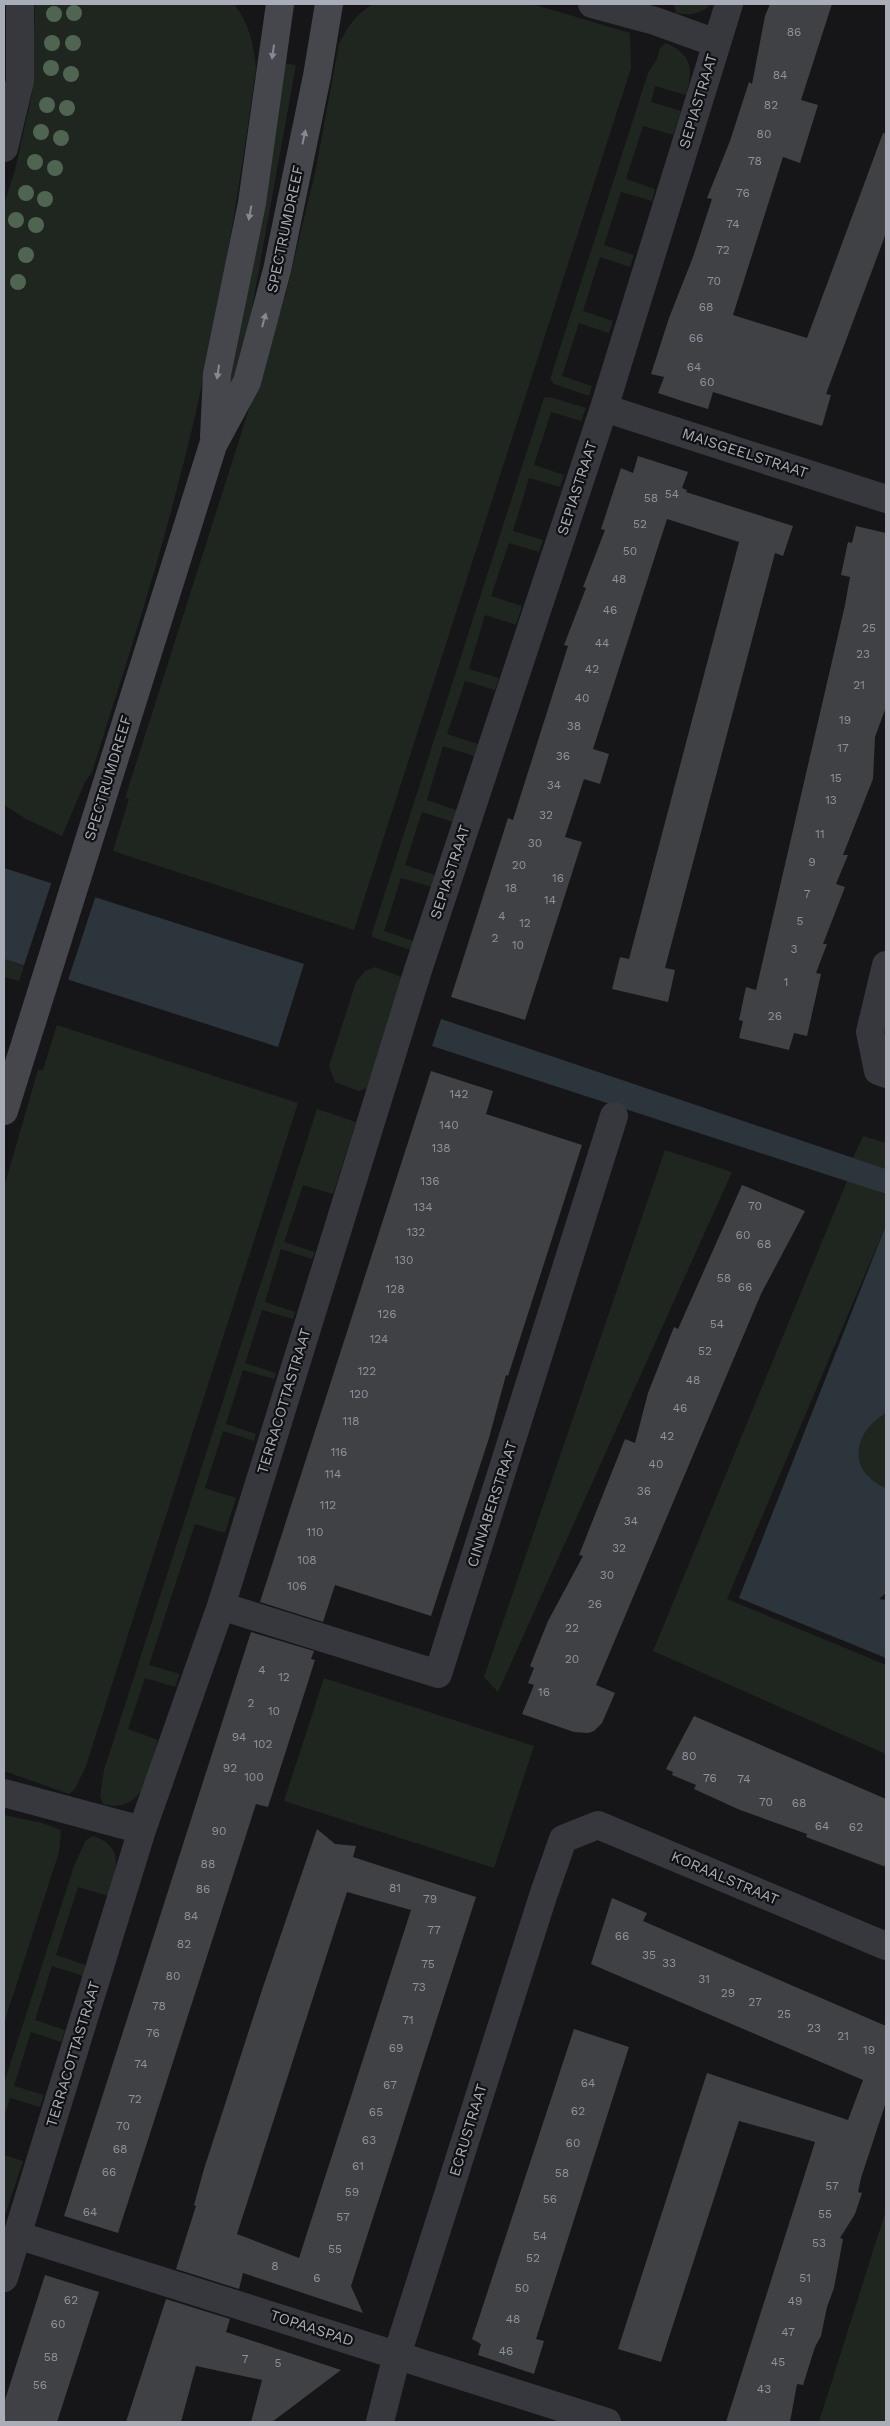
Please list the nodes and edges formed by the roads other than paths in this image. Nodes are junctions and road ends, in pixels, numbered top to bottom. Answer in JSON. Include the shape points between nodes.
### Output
{"nodes":[{"id":1,"x":20,"y":4,"type":"edge"},
{"id":2,"x":280,"y":4,"type":"edge"},
{"id":3,"x":329,"y":4,"type":"edge"},
{"id":4,"x":592,"y":4,"type":"edge"},
{"id":5,"x":729,"y":4,"type":"edge"},
{"id":6,"x":716,"y":43,"type":"junction"},
{"id":7,"x":4,"y":148,"type":"edge"},
{"id":8,"x":604,"y":408,"type":"junction"},
{"id":9,"x":213,"y":445,"type":"junction"},
{"id":10,"x":886,"y":499,"type":"edge"},
{"id":11,"x":886,"y":965,"type":"edge"},
{"id":12,"x":418,"y":970,"type":"joint"},
{"id":13,"x":886,"y":1074,"type":"edge"},
{"id":14,"x":4,"y":1111,"type":"edge"},
{"id":15,"x":614,"y":1116,"type":"dead end"},
{"id":16,"x":221,"y":1606,"type":"junction"},
{"id":17,"x":4,"y":1793,"type":"edge"},
{"id":18,"x":142,"y":1830,"type":"junction"},
{"id":19,"x":563,"y":1839,"type":"joint"},
{"id":20,"x":886,"y":1946,"type":"edge"},
{"id":21,"x":18,"y":2235,"type":"junction"},
{"id":22,"x":4,"y":2278,"type":"edge"},
{"id":23,"x":398,"y":2355,"type":"junction"},
{"id":24,"x":380,"y":2422,"type":"edge"},
{"id":25,"x":607,"y":2422,"type":"edge"}],
"edges":[{"from":1,"to":7,"type":"street","via":[[20,81]]},
{"from":2,"to":9,"type":"main road","name":"SPECTRUMDREEF","one_way":true,"via":[[252,204],[217,374]]},
{"from":9,"to":3,"type":"main road","name":"SPECTRUMDREEF","one_way":true,"via":[[247,382],[277,270]]},
{"from":4,"to":6,"type":"street","via":[[655,21]]},
{"from":5,"to":6,"type":"street","name":"SEPIASTRAAT"},
{"from":6,"to":8,"type":"street","name":"SEPIASTRAAT"},
{"from":8,"to":10,"type":"street","name":"MAISGEELSTRAAT"},
{"from":8,"to":12,"type":"street","name":"SEPIASTRAAT"},
{"from":9,"to":14,"type":"main road","name":"SPECTRUMDREEF"},
{"from":11,"to":13,"type":"street","via":[[870,1032],[878,1071]]},
{"from":12,"to":16,"type":"street","name":"TERRACOTTASTRAAT"},
{"from":15,"to":16,"type":"street","name":"CINNABERSTRAAT","via":[[438,1674]]},
{"from":16,"to":18,"type":"street","name":"TERRACOTTASTRAAT"},
{"from":17,"to":18,"type":"street"},
{"from":18,"to":21,"type":"street","name":"TERRACOTTASTRAAT"},
{"from":19,"to":20,"type":"street","name":"KORAALSTRAAT","via":[[598,1825]]},
{"from":19,"to":23,"type":"street","name":"ECRUSTRAAT"},
{"from":21,"to":22,"type":"street","name":"TERRACOTTASTRAAT"},
{"from":21,"to":23,"type":"street","name":"TOPAASPAD"},
{"from":23,"to":24,"type":"street","name":"ECRUSTRAAT"},
{"from":23,"to":25,"type":"street","name":"TOPAASPAD"}]}
